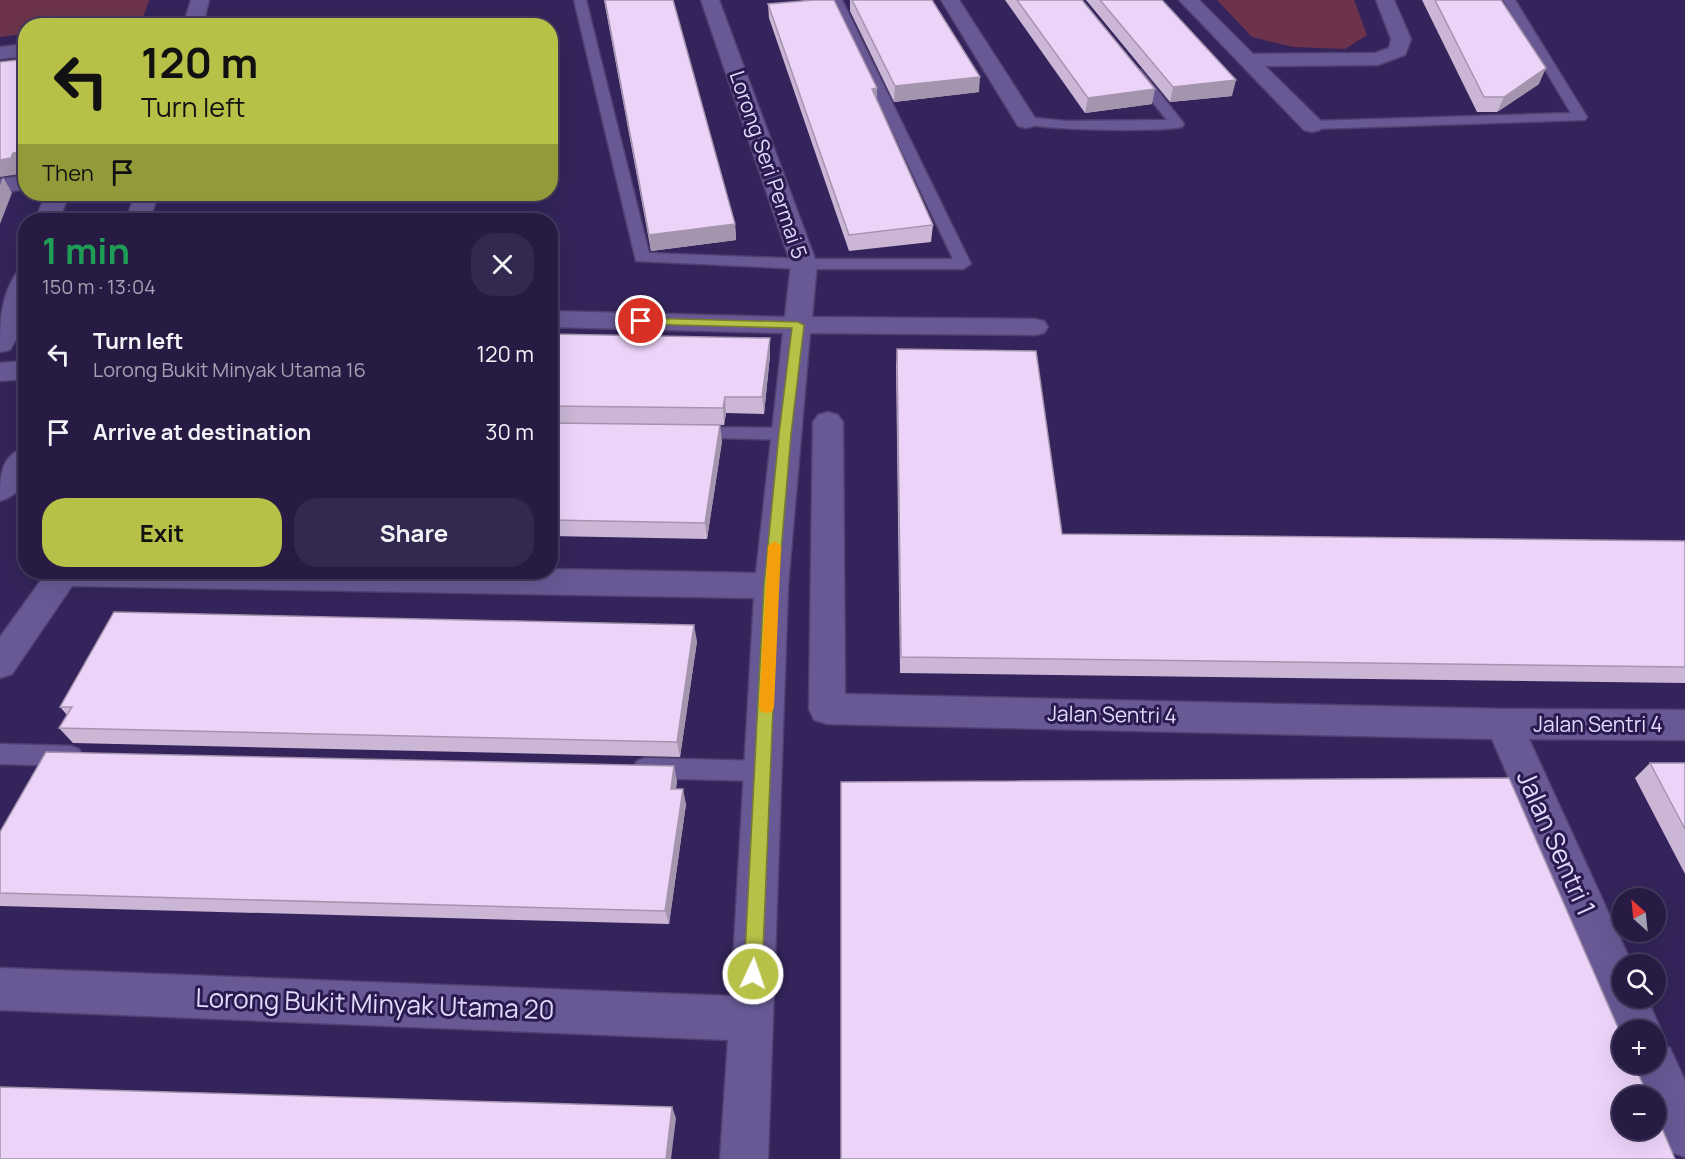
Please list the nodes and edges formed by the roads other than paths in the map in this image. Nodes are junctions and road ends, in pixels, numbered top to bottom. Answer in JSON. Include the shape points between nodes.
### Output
{"nodes":[{"id":1,"x":200,"y":0,"type":"edge"},
{"id":2,"x":580,"y":0,"type":"edge"},
{"id":3,"x":710,"y":0,"type":"edge"},
{"id":4,"x":836,"y":0,"type":"edge"},
{"id":5,"x":950,"y":0,"type":"edge"},
{"id":6,"x":1188,"y":0,"type":"edge"},
{"id":7,"x":1385,"y":0,"type":"edge"},
{"id":8,"x":1509,"y":0,"type":"edge"},
{"id":9,"x":195,"y":18,"type":"edge"},
{"id":10,"x":18,"y":51,"type":"edge"},
{"id":11,"x":0,"y":53,"type":"edge"},
{"id":12,"x":1249,"y":60,"type":"junction"},
{"id":13,"x":1127,"y":62,"type":"edge"},
{"id":14,"x":1026,"y":122,"type":"joint"},
{"id":15,"x":1312,"y":125,"type":"joint"},
{"id":16,"x":18,"y":183,"type":"edge"},
{"id":17,"x":0,"y":186,"type":"edge"},
{"id":18,"x":804,"y":264,"type":"junction"},
{"id":19,"x":18,"y":298,"type":"edge"},
{"id":20,"x":558,"y":319,"type":"edge"},
{"id":21,"x":798,"y":325,"type":"junction"},
{"id":22,"x":1035,"y":327,"type":"dead end"},
{"id":23,"x":0,"y":344,"type":"edge"},
{"id":24,"x":18,"y":371,"type":"edge"},
{"id":25,"x":0,"y":372,"type":"edge"},
{"id":26,"x":828,"y":422,"type":"dead end"},
{"id":27,"x":680,"y":433,"type":"edge"},
{"id":28,"x":785,"y":434,"type":"junction"},
{"id":29,"x":18,"y":467,"type":"edge"},
{"id":30,"x":0,"y":490,"type":"edge"},
{"id":31,"x":58,"y":579,"type":"edge"},
{"id":32,"x":417,"y":579,"type":"edge"},
{"id":33,"x":771,"y":586,"type":"junction"},
{"id":34,"x":0,"y":664,"type":"edge"},
{"id":35,"x":1504,"y":724,"type":"junction"},
{"id":36,"x":1685,"y":725,"type":"edge"},
{"id":37,"x":0,"y":754,"type":"edge"},
{"id":38,"x":96,"y":756,"type":"edge"},
{"id":39,"x":621,"y":768,"type":"edge"},
{"id":40,"x":764,"y":771,"type":"junction"},
{"id":41,"x":1612,"y":969,"type":"edge"},
{"id":42,"x":0,"y":989,"type":"edge"},
{"id":43,"x":751,"y":1019,"type":"junction"},
{"id":44,"x":1658,"y":1074,"type":"edge"},
{"id":45,"x":1685,"y":1134,"type":"edge"},
{"id":46,"x":744,"y":1159,"type":"edge"}],
"edges":[{"from":1,"to":9,"type":"street"},
{"from":2,"to":18,"type":"lane","via":[[642,258]]},
{"from":3,"to":18,"type":"street","name":"Lorong Seri Permai 5"},
{"from":4,"to":18,"type":"lane","via":[[963,264]]},
{"from":5,"to":14,"type":"street"},
{"from":6,"to":12,"type":"street"},
{"from":7,"to":12,"type":"street","via":[[1401,39],[1398,51],[1378,59]]},
{"from":8,"to":15,"type":"lane","via":[[1580,117]]},
{"from":10,"to":11,"type":"street"},
{"from":12,"to":15,"type":"street"},
{"from":13,"to":14,"type":"lane","via":[[1177,124]]},
{"from":16,"to":17,"type":"street"},
{"from":18,"to":21,"type":"street","name":"Lorong Seri Permai 5"},
{"from":19,"to":23,"type":"street"},
{"from":20,"to":21,"type":"street"},
{"from":21,"to":22,"type":"street"},
{"from":21,"to":28,"type":"street","name":"Lorong Seri Permai 5"},
{"from":24,"to":25,"type":"street"},
{"from":26,"to":35,"type":"street","name":"Jalan Sentri 4","via":[[826,709]]},
{"from":27,"to":28,"type":"lane"},
{"from":28,"to":33,"type":"street","name":"Lorong Seri Permai 5"},
{"from":29,"to":30,"type":"street"},
{"from":31,"to":34,"type":"street"},
{"from":32,"to":33,"type":"street"},
{"from":33,"to":40,"type":"street","name":"Lorong Seri Permai 5"},
{"from":35,"to":36,"type":"street","name":"Jalan Sentri 4"},
{"from":35,"to":41,"type":"street","name":"Jalan Sentri 1"},
{"from":37,"to":38,"type":"lane"},
{"from":39,"to":40,"type":"lane"},
{"from":40,"to":43,"type":"street","name":"Lorong Seri Permai 5"},
{"from":42,"to":43,"type":"street","name":"Lorong Bukit Minyak Utama 20"},
{"from":43,"to":46,"type":"street","name":"Lorong Seri Permai 5"},
{"from":44,"to":45,"type":"street"}]}
